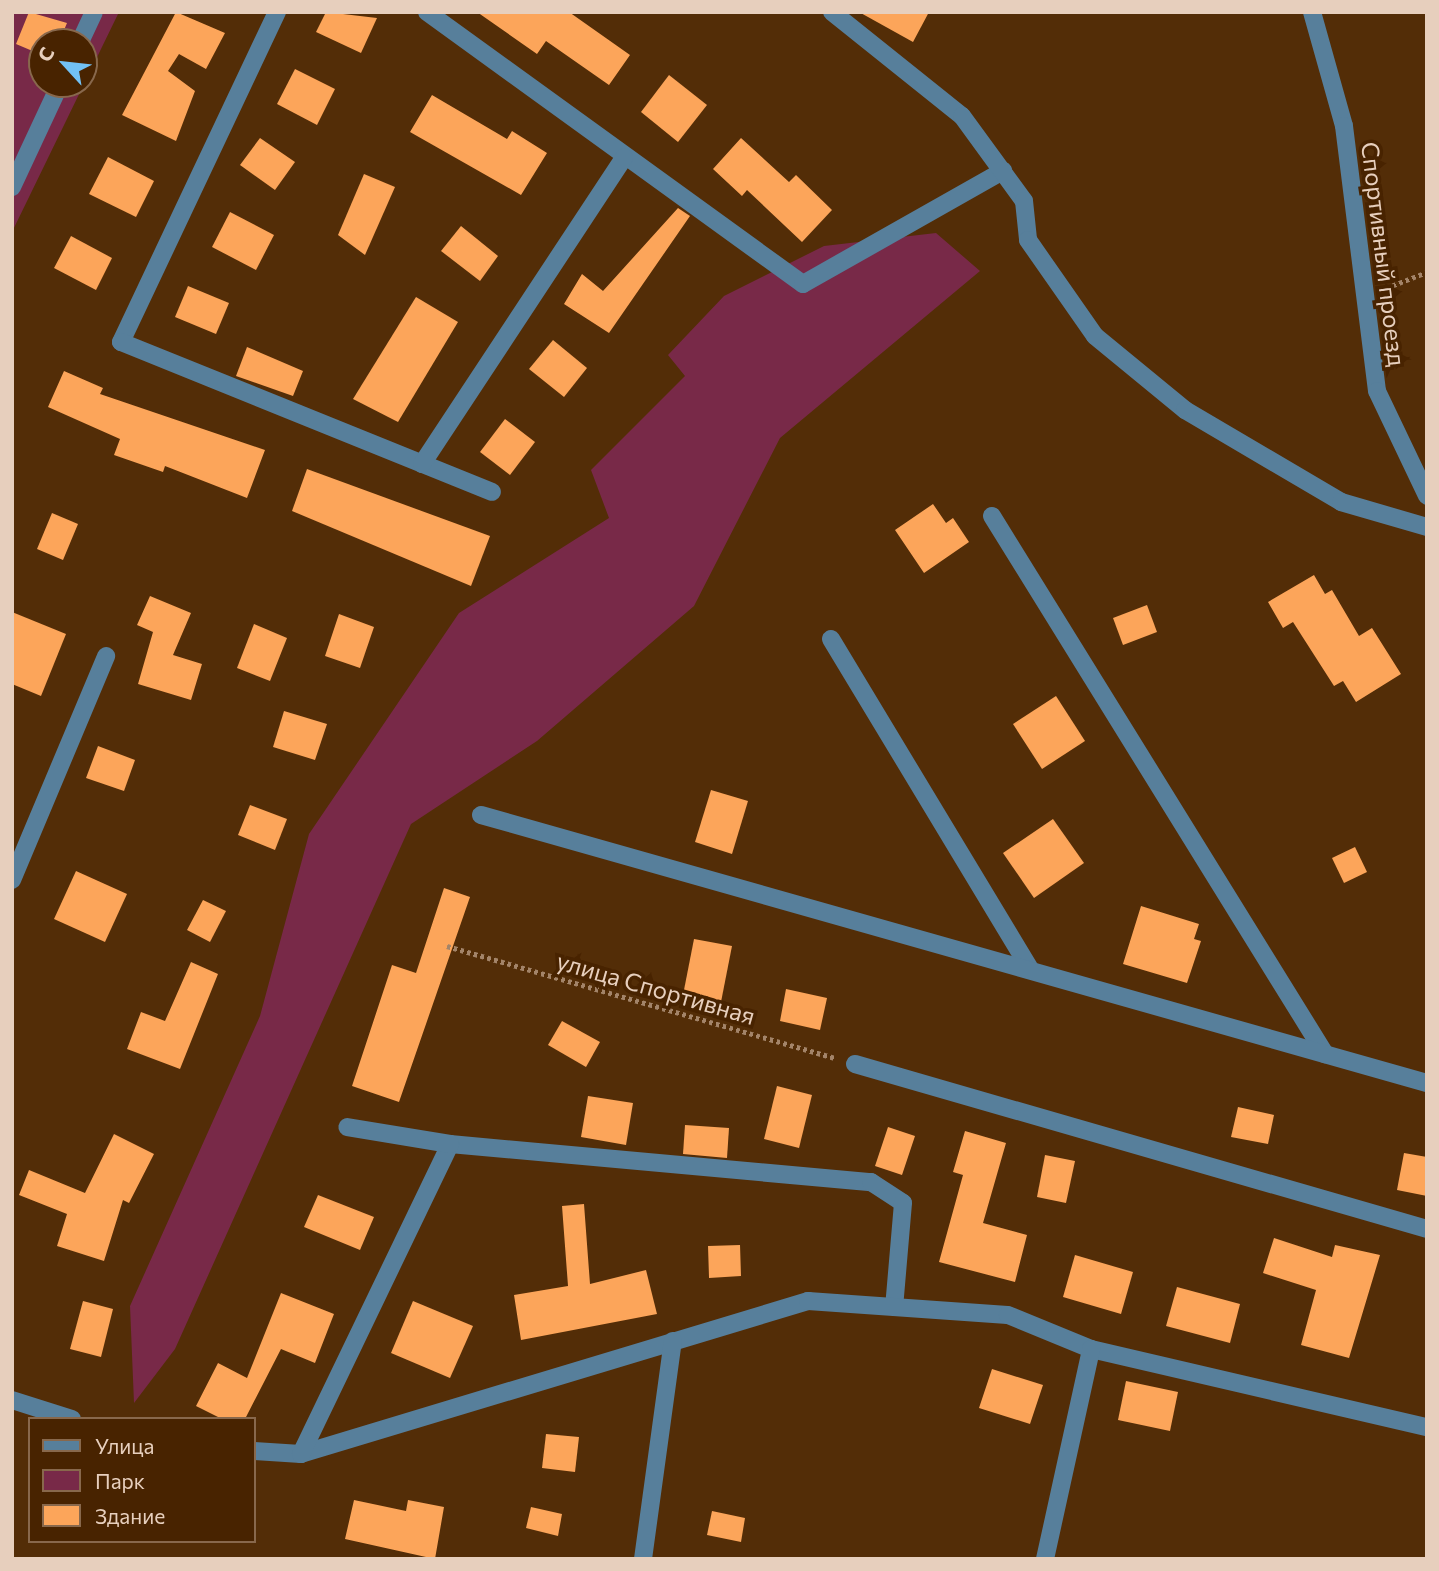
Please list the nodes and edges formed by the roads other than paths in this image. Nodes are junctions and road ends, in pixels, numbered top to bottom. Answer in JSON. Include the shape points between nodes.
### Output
{"nodes":[{"id":1,"x":94,"y":12,"type":"edge"},
{"id":2,"x":277,"y":12,"type":"edge"},
{"id":3,"x":427,"y":12,"type":"edge"},
{"id":4,"x":832,"y":12,"type":"edge"},
{"id":5,"x":1312,"y":12,"type":"edge"},
{"id":6,"x":87,"y":28,"type":"edge"},
{"id":7,"x":53,"y":98,"type":"edge"},
{"id":8,"x":624,"y":158,"type":"junction"},
{"id":9,"x":1003,"y":171,"type":"junction"},
{"id":10,"x":12,"y":187,"type":"edge"},
{"id":11,"x":422,"y":464,"type":"junction"},
{"id":12,"x":492,"y":492,"type":"dead end"},
{"id":13,"x":1427,"y":496,"type":"edge"},
{"id":14,"x":992,"y":516,"type":"dead end"},
{"id":15,"x":1427,"y":527,"type":"edge"},
{"id":16,"x":831,"y":639,"type":"dead end"},
{"id":17,"x":106,"y":656,"type":"dead end"},
{"id":18,"x":481,"y":815,"type":"dead end"},
{"id":19,"x":12,"y":880,"type":"edge"},
{"id":20,"x":1030,"y":969,"type":"junction"},
{"id":21,"x":1325,"y":1054,"type":"junction"},
{"id":22,"x":855,"y":1064,"type":"road end"},
{"id":23,"x":1427,"y":1083,"type":"edge"},
{"id":24,"x":347,"y":1127,"type":"dead end"},
{"id":25,"x":450,"y":1144,"type":"junction"},
{"id":26,"x":1427,"y":1229,"type":"edge"},
{"id":27,"x":894,"y":1307,"type":"junction"},
{"id":28,"x":673,"y":1341,"type":"junction"},
{"id":29,"x":1091,"y":1349,"type":"junction"},
{"id":30,"x":12,"y":1400,"type":"edge"},
{"id":31,"x":66,"y":1417,"type":"edge"},
{"id":32,"x":1427,"y":1427,"type":"edge"},
{"id":33,"x":256,"y":1451,"type":"edge"},
{"id":34,"x":301,"y":1454,"type":"junction"},
{"id":35,"x":643,"y":1559,"type":"edge"},
{"id":36,"x":1045,"y":1559,"type":"edge"}],
"edges":[{"from":1,"to":6,"type":"street"},
{"from":2,"to":11,"type":"street","via":[[121,342]]},
{"from":3,"to":8,"type":"street"},
{"from":4,"to":9,"type":"street","via":[[962,116]]},
{"from":5,"to":13,"type":"street","name":"Спортивный проезд","via":[[1344,126],[1377,391]]},
{"from":7,"to":10,"type":"street"},
{"from":8,"to":9,"type":"street","via":[[803,284]]},
{"from":8,"to":11,"type":"street"},
{"from":9,"to":15,"type":"street","via":[[1024,201],[1028,240],[1095,336],[1185,410],[1341,502]]},
{"from":11,"to":12,"type":"street"},
{"from":14,"to":21,"type":"street"},
{"from":16,"to":20,"type":"street"},
{"from":17,"to":19,"type":"street"},
{"from":18,"to":20,"type":"street"},
{"from":20,"to":21,"type":"street"},
{"from":21,"to":23,"type":"street"},
{"from":22,"to":26,"type":"street"},
{"from":24,"to":25,"type":"street"},
{"from":25,"to":27,"type":"street","via":[[871,1182],[903,1203]]},
{"from":25,"to":34,"type":"street"},
{"from":27,"to":28,"type":"street","via":[[808,1301]]},
{"from":27,"to":29,"type":"street","via":[[1007,1315]]},
{"from":28,"to":34,"type":"street"},
{"from":28,"to":35,"type":"street"},
{"from":29,"to":32,"type":"street"},
{"from":29,"to":36,"type":"street"},
{"from":30,"to":31,"type":"street"},
{"from":33,"to":34,"type":"street"}]}
